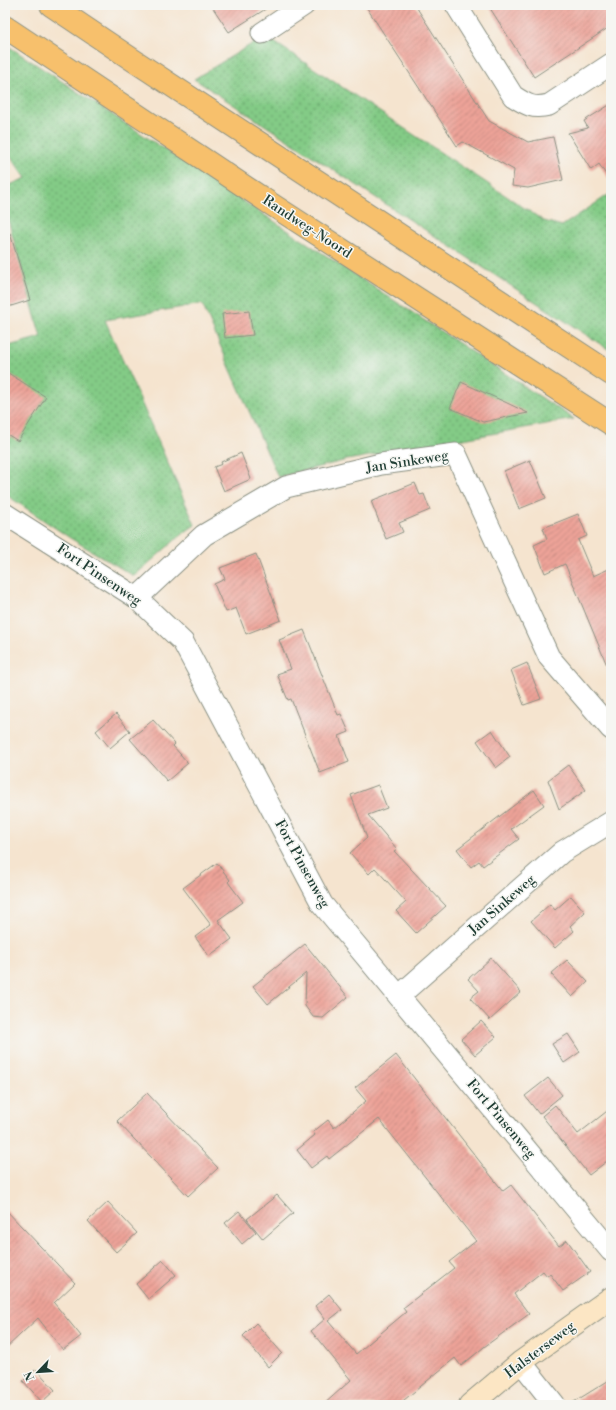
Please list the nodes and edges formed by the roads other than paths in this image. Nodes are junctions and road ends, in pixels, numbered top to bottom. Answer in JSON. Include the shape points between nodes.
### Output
{"nodes":[{"id":1,"x":51,"y":5,"type":"edge"},
{"id":2,"x":304,"y":5,"type":"edge"},
{"id":3,"x":456,"y":5,"type":"edge"},
{"id":4,"x":5,"y":28,"type":"edge"},
{"id":5,"x":262,"y":33,"type":"dead end"},
{"id":6,"x":611,"y":64,"type":"edge"},
{"id":7,"x":611,"y":374,"type":"edge"},
{"id":8,"x":611,"y":424,"type":"edge"},
{"id":9,"x":5,"y":514,"type":"edge"},
{"id":10,"x":137,"y":598,"type":"junction"},
{"id":11,"x":609,"y":724,"type":"edge"},
{"id":12,"x":611,"y":822,"type":"edge"},
{"id":13,"x":399,"y":996,"type":"junction"},
{"id":14,"x":611,"y":1251,"type":"edge"},
{"id":15,"x":611,"y":1298,"type":"edge"},
{"id":16,"x":521,"y":1362,"type":"junction"},
{"id":17,"x":470,"y":1405,"type":"edge"},
{"id":18,"x":555,"y":1405,"type":"edge"}],
"edges":[{"from":1,"to":7,"type":"main road"},
{"from":2,"to":5,"type":"street"},
{"from":3,"to":6,"type":"street","via":[[513,96],[526,105],[538,108],[549,105]]},
{"from":4,"to":8,"type":"main road","name":"Randweg-Noord"},
{"from":9,"to":10,"type":"street","name":"Fort Pinsenweg"},
{"from":10,"to":11,"type":"street","name":"Jan Sinkeweg","via":[[204,535],[286,487],[381,464],[456,454],[548,656]]},
{"from":10,"to":13,"type":"street","name":"Fort Pinsenweg","via":[[183,642],[322,904]]},
{"from":12,"to":13,"type":"street","name":"Jan Sinkeweg","via":[[562,852]]},
{"from":13,"to":14,"type":"street","name":"Fort Pinsenweg"},
{"from":15,"to":16,"type":"main road","name":"Halsterseweg"},
{"from":16,"to":17,"type":"main road","name":"Halsterseweg"},
{"from":16,"to":18,"type":"street"}]}
